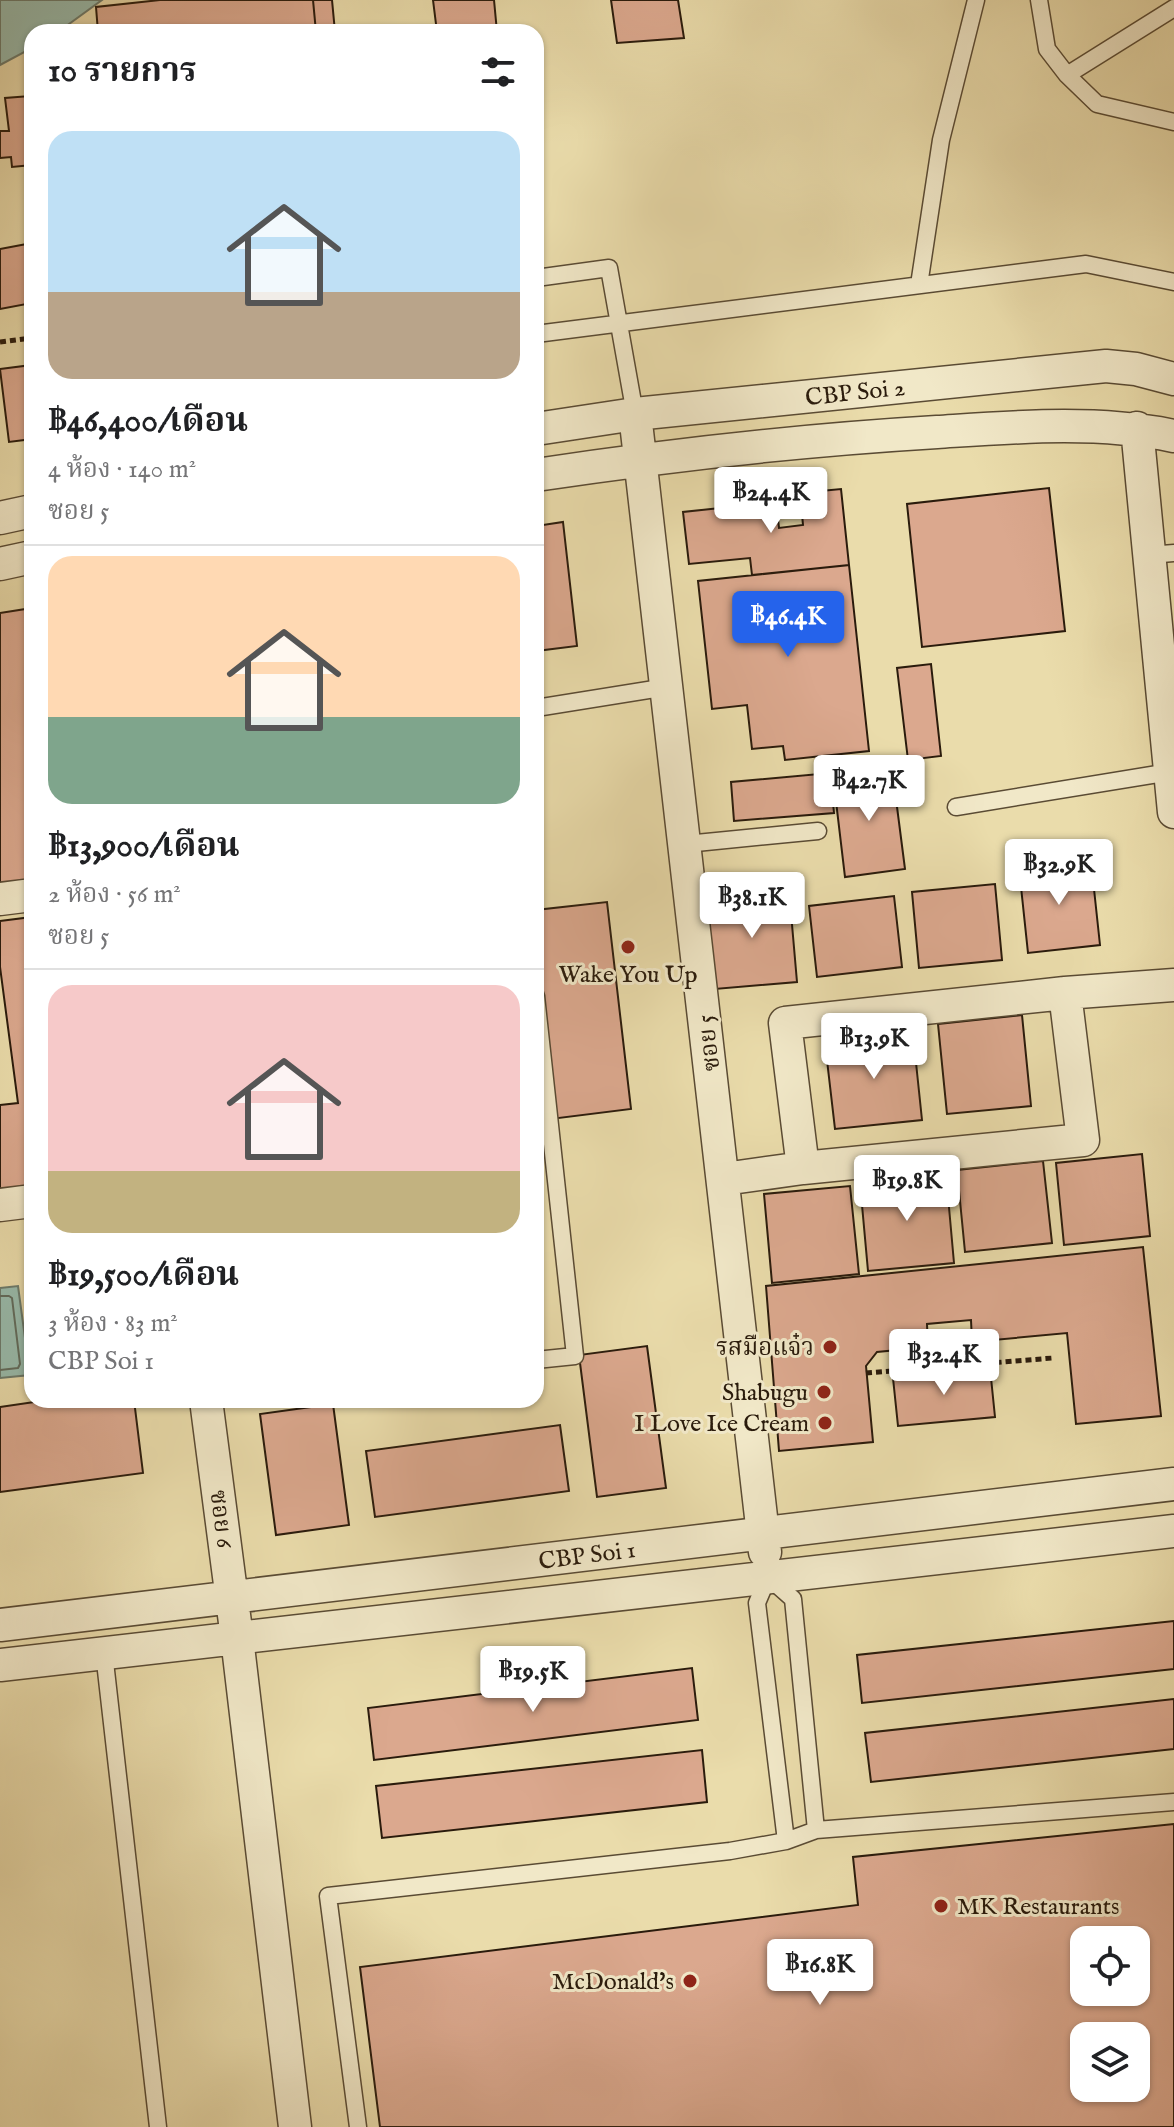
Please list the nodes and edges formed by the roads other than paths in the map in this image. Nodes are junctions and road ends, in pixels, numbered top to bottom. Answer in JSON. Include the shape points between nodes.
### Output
{"nodes":[{"id":1,"x":976,"y":0,"type":"edge"},
{"id":2,"x":1039,"y":0,"type":"edge"},
{"id":3,"x":1174,"y":8,"type":"edge"},
{"id":4,"x":1067,"y":75,"type":"junction"},
{"id":5,"x":1174,"y":122,"type":"edge"},
{"id":6,"x":544,"y":277,"type":"edge"},
{"id":7,"x":1174,"y":282,"type":"edge"},
{"id":8,"x":919,"y":285,"type":"junction"},
{"id":9,"x":618,"y":323,"type":"junction"},
{"id":10,"x":544,"y":333,"type":"edge"},
{"id":11,"x":1174,"y":379,"type":"edge"},
{"id":12,"x":635,"y":414,"type":"junction"},
{"id":13,"x":544,"y":428,"type":"edge"},
{"id":14,"x":1137,"y":428,"type":"junction"},
{"id":15,"x":1174,"y":436,"type":"edge"},
{"id":16,"x":640,"y":459,"type":"junction"},
{"id":17,"x":544,"y":474,"type":"edge"},
{"id":18,"x":24,"y":513,"type":"edge"},
{"id":19,"x":0,"y":518,"type":"edge"},
{"id":20,"x":1161,"y":554,"type":"edge"},
{"id":21,"x":24,"y":559,"type":"edge"},
{"id":22,"x":0,"y":564,"type":"edge"},
{"id":23,"x":667,"y":687,"type":"junction"},
{"id":24,"x":544,"y":707,"type":"edge"},
{"id":25,"x":1170,"y":772,"type":"junction"},
{"id":26,"x":956,"y":807,"type":"dead end"},
{"id":27,"x":1174,"y":812,"type":"edge"},
{"id":28,"x":818,"y":831,"type":"dead end"},
{"id":29,"x":686,"y":844,"type":"junction"},
{"id":30,"x":24,"y":896,"type":"edge"},
{"id":31,"x":0,"y":899,"type":"edge"},
{"id":32,"x":1174,"y":985,"type":"edge"},
{"id":33,"x":1065,"y":993,"type":"junction"},
{"id":34,"x":545,"y":1150,"type":"edge"},
{"id":35,"x":803,"y":1168,"type":"junction"},
{"id":36,"x":724,"y":1179,"type":"junction"},
{"id":37,"x":24,"y":1202,"type":"edge"},
{"id":38,"x":0,"y":1205,"type":"edge"},
{"id":39,"x":544,"y":1359,"type":"edge"},
{"id":40,"x":207,"y":1408,"type":"edge"},
{"id":41,"x":1174,"y":1484,"type":"edge"},
{"id":42,"x":1174,"y":1531,"type":"edge"},
{"id":43,"x":763,"y":1533,"type":"junction"},
{"id":44,"x":768,"y":1577,"type":"junction"},
{"id":45,"x":232,"y":1597,"type":"junction"},
{"id":46,"x":0,"y":1625,"type":"edge"},
{"id":47,"x":237,"y":1638,"type":"junction"},
{"id":48,"x":104,"y":1653,"type":"junction"},
{"id":49,"x":0,"y":1665,"type":"edge"},
{"id":50,"x":1174,"y":1802,"type":"edge"},
{"id":51,"x":816,"y":1830,"type":"junction"},
{"id":52,"x":786,"y":1841,"type":"junction"},
{"id":53,"x":158,"y":2127,"type":"edge"},
{"id":54,"x":295,"y":2127,"type":"edge"},
{"id":55,"x":358,"y":2127,"type":"edge"}],
"edges":[{"from":1,"to":8,"type":"lane","via":[[941,140]]},
{"from":2,"to":4,"type":"lane","via":[[1047,49]]},
{"from":3,"to":4,"type":"lane"},
{"from":4,"to":5,"type":"lane","via":[[1097,104]]},
{"from":6,"to":9,"type":"lane","via":[[609,268]]},
{"from":7,"to":8,"type":"lane","via":[[1086,264]]},
{"from":8,"to":9,"type":"lane"},
{"from":9,"to":10,"type":"lane"},
{"from":9,"to":12,"type":"lane"},
{"from":11,"to":12,"type":"street","name":"CBP Soi 2","via":[[1106,366]]},
{"from":12,"to":13,"type":"street","name":"CBP Soi 2"},
{"from":12,"to":16,"type":"street","name":"ซอย 5"},
{"from":14,"to":15,"type":"street","name":"CBP Soi 2"},
{"from":14,"to":16,"type":"street","name":"CBP Soi 2","via":[[1011,427],[880,435]]},
{"from":14,"to":20,"type":"street"},
{"from":16,"to":17,"type":"street","name":"CBP Soi 2"},
{"from":16,"to":23,"type":"street","name":"ซอย 5"},
{"from":18,"to":19,"type":"street"},
{"from":20,"to":25,"type":"street"},
{"from":21,"to":22,"type":"street"},
{"from":23,"to":24,"type":"lane"},
{"from":23,"to":29,"type":"street","name":"ซอย 5"},
{"from":25,"to":26,"type":"lane"},
{"from":25,"to":27,"type":"street"},
{"from":28,"to":29,"type":"lane"},
{"from":29,"to":36,"type":"street","name":"ซอย 5"},
{"from":30,"to":31,"type":"street"},
{"from":32,"to":33,"type":"street"},
{"from":33,"to":35,"type":"street","via":[[785,1023]]},
{"from":33,"to":35,"type":"street","via":[[1083,1140]]},
{"from":34,"to":39,"type":"lane","via":[[575,1356]]},
{"from":35,"to":36,"type":"street"},
{"from":36,"to":43,"type":"street","name":"ซอย 5"},
{"from":37,"to":38,"type":"street"},
{"from":40,"to":45,"type":"street","name":"ซอย 6"},
{"from":41,"to":43,"type":"street","name":"CBP Soi 1"},
{"from":42,"to":44,"type":"street","name":"CBP Soi 1"},
{"from":43,"to":44,"type":"street","name":"ซอย 5"},
{"from":43,"to":45,"type":"street","name":"CBP Soi 1"},
{"from":44,"to":47,"type":"street","name":"CBP Soi 1"},
{"from":44,"to":51,"type":"lane","via":[[793,1599]]},
{"from":44,"to":52,"type":"lane","via":[[757,1603]]},
{"from":45,"to":46,"type":"street","name":"CBP Soi 1"},
{"from":45,"to":47,"type":"street","name":"ซอย 6"},
{"from":47,"to":48,"type":"street","name":"CBP Soi 1"},
{"from":47,"to":54,"type":"street","name":"ซอย 6"},
{"from":48,"to":49,"type":"street","name":"CBP Soi 1"},
{"from":48,"to":53,"type":"lane"},
{"from":50,"to":51,"type":"lane"},
{"from":51,"to":52,"type":"lane"},
{"from":52,"to":55,"type":"lane","via":[[328,1896]]}]}
